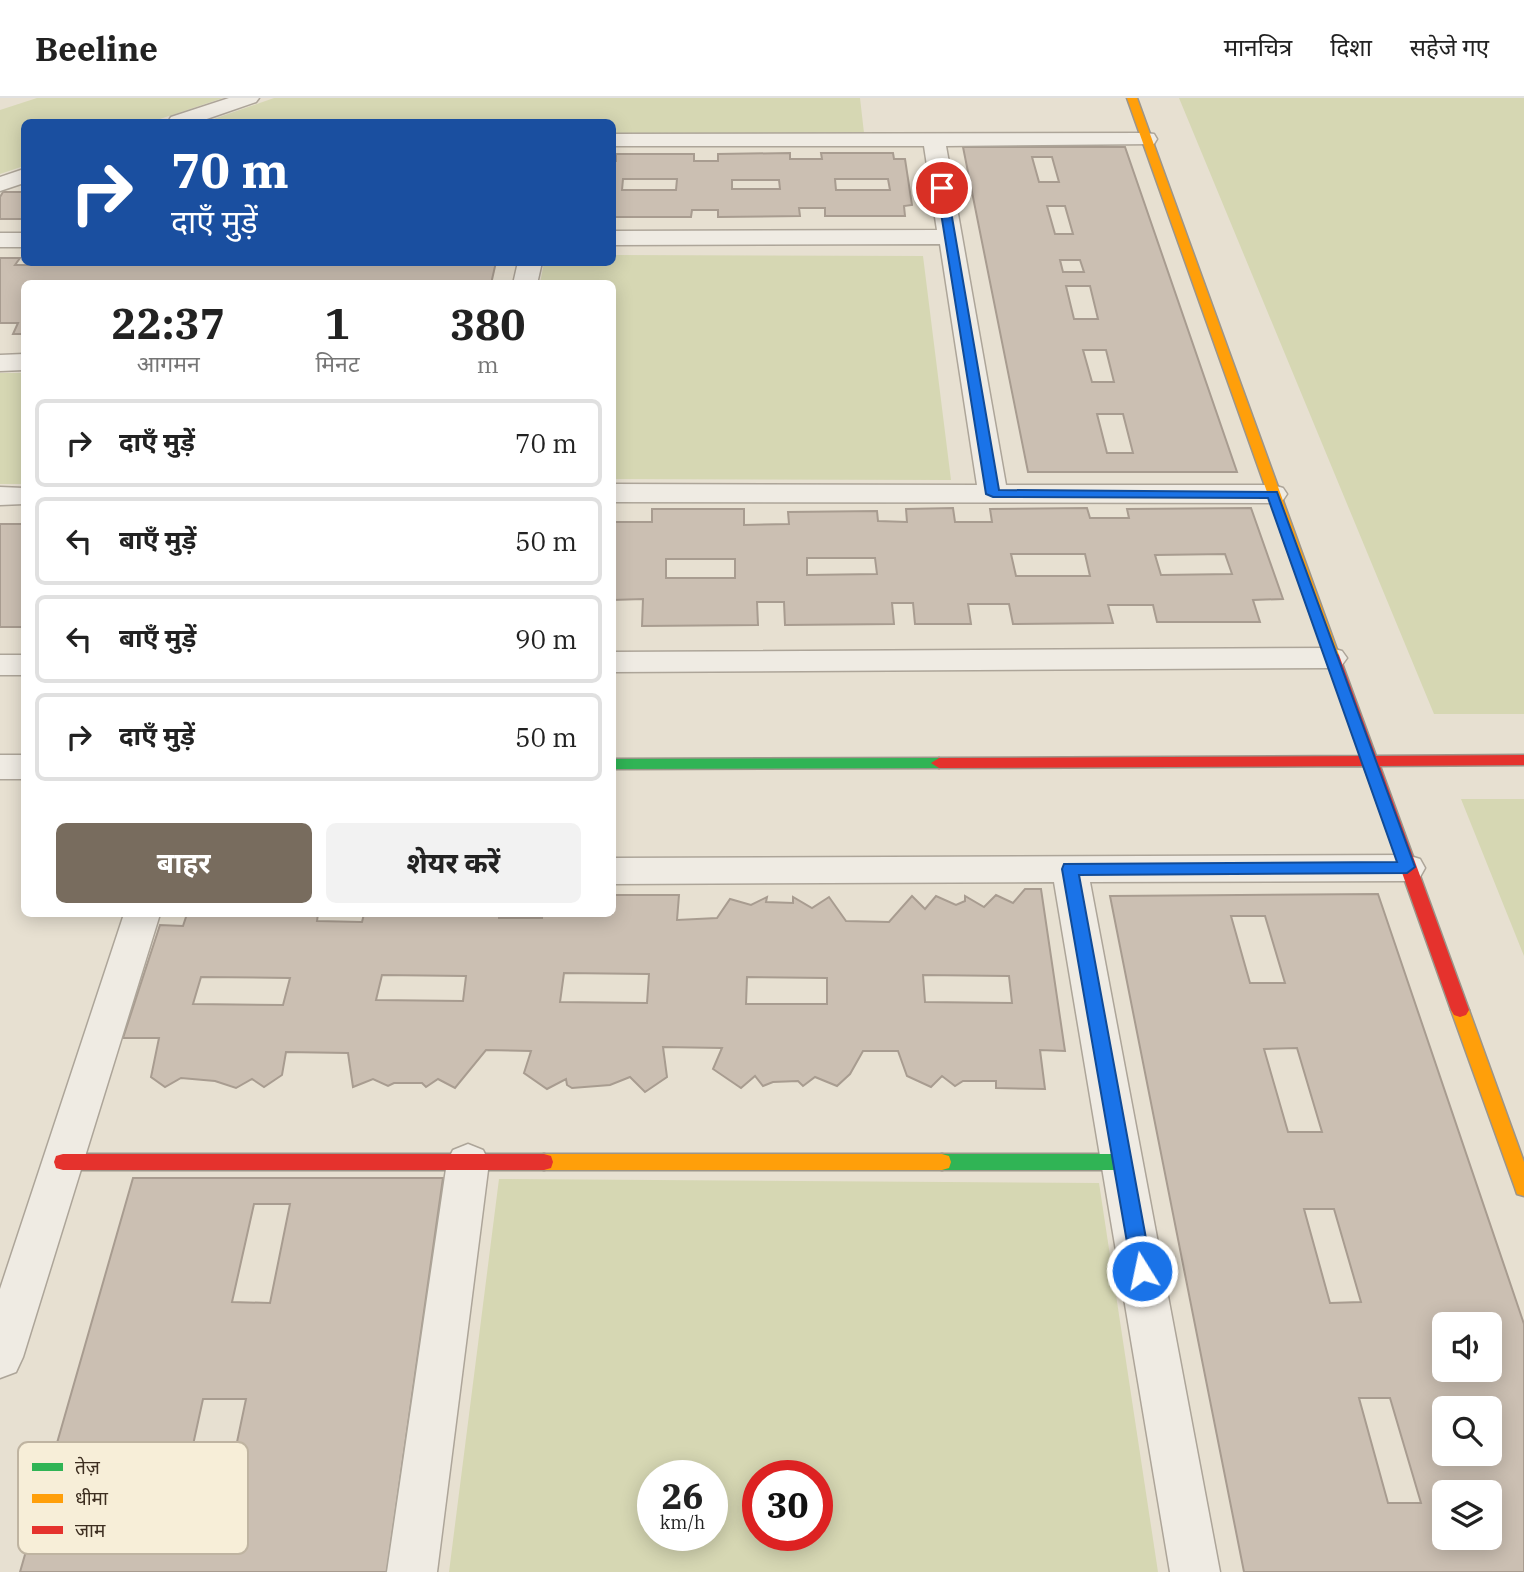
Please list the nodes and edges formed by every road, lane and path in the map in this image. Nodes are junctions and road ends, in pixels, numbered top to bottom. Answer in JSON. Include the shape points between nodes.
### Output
{"nodes":[{"id":1,"x":249,"y":98,"type":"edge"},
{"id":2,"x":1132,"y":98,"type":"edge"},
{"id":3,"x":188,"y":119,"type":"edge"},
{"id":4,"x":1146,"y":139,"type":"junction"},
{"id":5,"x":616,"y":140,"type":"edge"},
{"id":6,"x":934,"y":140,"type":"junction"},
{"id":7,"x":21,"y":177,"type":"edge"},
{"id":8,"x":0,"y":184,"type":"edge"},
{"id":9,"x":950,"y":237,"type":"junction"},
{"id":10,"x":616,"y":238,"type":"edge"},
{"id":11,"x":0,"y":240,"type":"edge"},
{"id":12,"x":21,"y":240,"type":"edge"},
{"id":13,"x":21,"y":362,"type":"edge"},
{"id":14,"x":0,"y":363,"type":"edge"},
{"id":15,"x":616,"y":493,"type":"edge"},
{"id":16,"x":993,"y":494,"type":"junction"},
{"id":17,"x":1273,"y":494,"type":"junction"},
{"id":18,"x":0,"y":496,"type":"edge"},
{"id":19,"x":21,"y":496,"type":"edge"},
{"id":20,"x":1331,"y":658,"type":"junction"},
{"id":21,"x":616,"y":662,"type":"edge"},
{"id":22,"x":0,"y":665,"type":"edge"},
{"id":23,"x":21,"y":665,"type":"edge"},
{"id":24,"x":1524,"y":760,"type":"edge"},
{"id":25,"x":1368,"y":761,"type":"junction"},
{"id":26,"x":616,"y":764,"type":"edge"},
{"id":27,"x":0,"y":767,"type":"edge"},
{"id":28,"x":21,"y":767,"type":"edge"},
{"id":29,"x":1407,"y":867,"type":"junction"},
{"id":30,"x":1070,"y":869,"type":"junction"},
{"id":31,"x":616,"y":871,"type":"edge"},
{"id":32,"x":141,"y":917,"type":"edge"},
{"id":33,"x":63,"y":1162,"type":"junction"},
{"id":34,"x":468,"y":1162,"type":"junction"},
{"id":35,"x":1122,"y":1162,"type":"junction"},
{"id":36,"x":1524,"y":1188,"type":"edge"},
{"id":37,"x":10,"y":1292,"type":"edge"},
{"id":38,"x":0,"y":1357,"type":"edge"},
{"id":39,"x":412,"y":1572,"type":"edge"},
{"id":40,"x":1195,"y":1572,"type":"edge"}],
"edges":[{"from":1,"to":3,"type":"street"},
{"from":2,"to":4,"type":"street"},
{"from":4,"to":6,"type":"street"},
{"from":4,"to":17,"type":"street"},
{"from":5,"to":6,"type":"street"},
{"from":6,"to":9,"type":"street"},
{"from":7,"to":8,"type":"street"},
{"from":9,"to":10,"type":"street"},
{"from":9,"to":16,"type":"street"},
{"from":11,"to":12,"type":"street"},
{"from":13,"to":14,"type":"street"},
{"from":15,"to":16,"type":"street"},
{"from":16,"to":17,"type":"street"},
{"from":17,"to":20,"type":"street"},
{"from":18,"to":19,"type":"street"},
{"from":20,"to":21,"type":"street"},
{"from":20,"to":25,"type":"street"},
{"from":22,"to":23,"type":"street"},
{"from":24,"to":25,"type":"street"},
{"from":25,"to":26,"type":"street"},
{"from":25,"to":29,"type":"street"},
{"from":27,"to":28,"type":"street"},
{"from":29,"to":30,"type":"street"},
{"from":29,"to":36,"type":"street"},
{"from":30,"to":31,"type":"street"},
{"from":30,"to":35,"type":"street"},
{"from":32,"to":33,"type":"street"},
{"from":33,"to":34,"type":"street"},
{"from":33,"to":37,"type":"street"},
{"from":34,"to":35,"type":"street"},
{"from":34,"to":39,"type":"street"},
{"from":35,"to":40,"type":"street"},
{"from":37,"to":38,"type":"street"}]}
